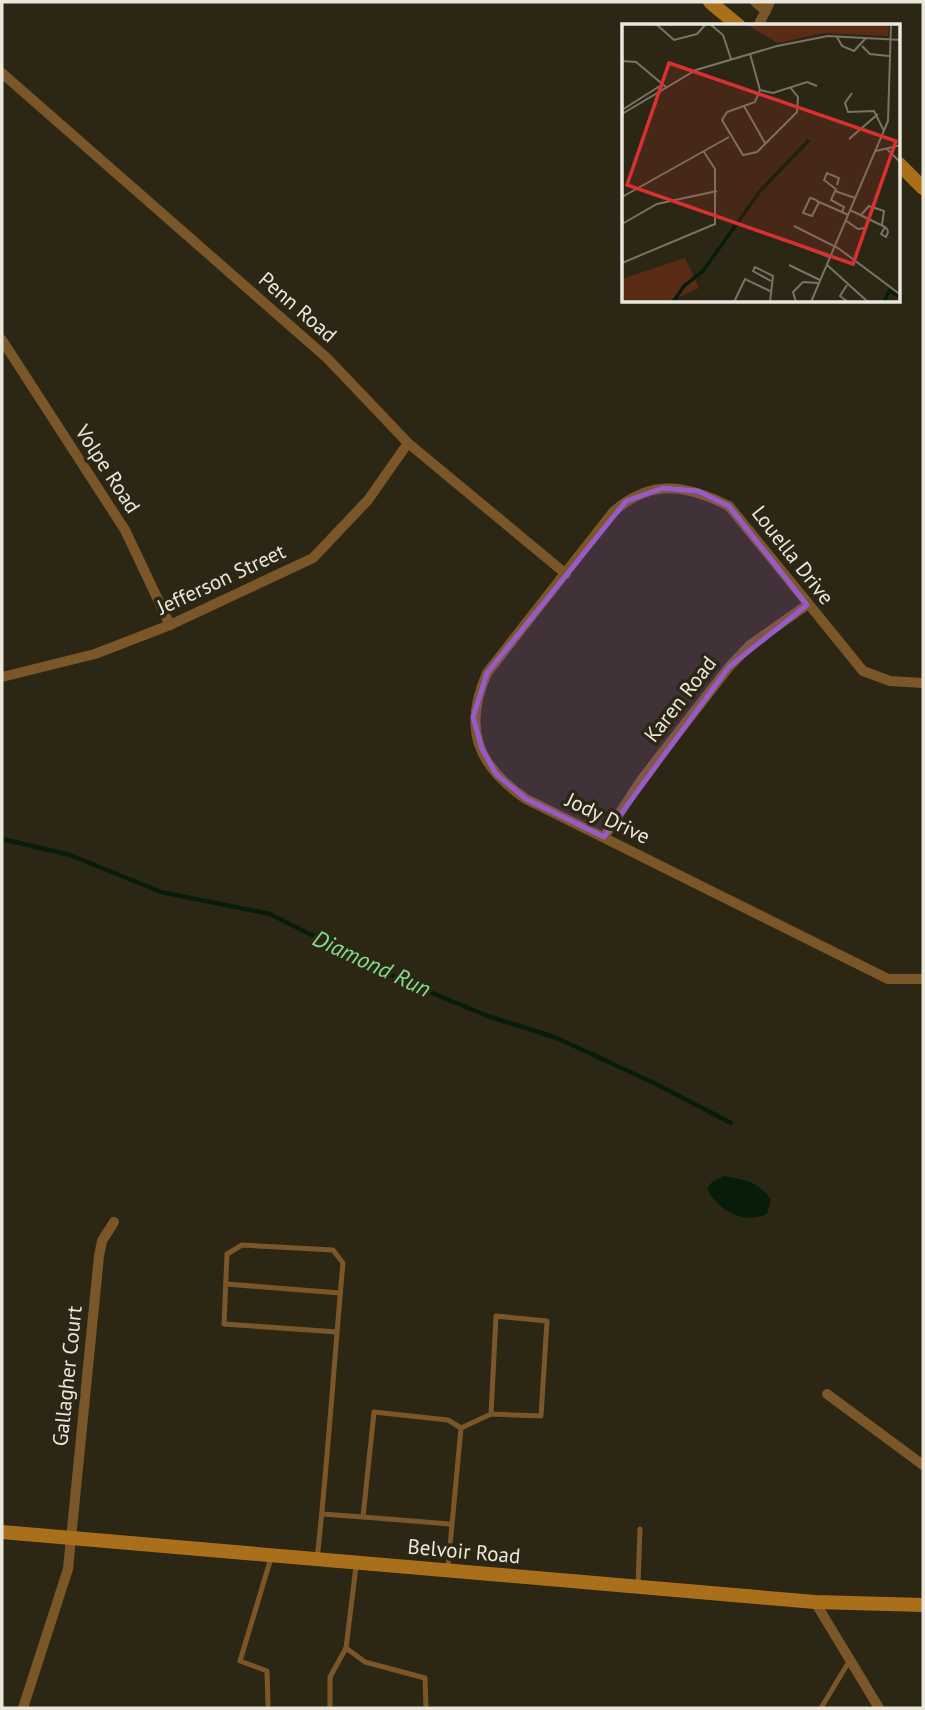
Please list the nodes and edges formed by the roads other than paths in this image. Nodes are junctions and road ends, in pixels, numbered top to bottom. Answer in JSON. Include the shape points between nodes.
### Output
{"nodes":[{"id":1,"x":710,"y":2,"type":"edge"},
{"id":2,"x":755,"y":2,"type":"edge"},
{"id":3,"x":768,"y":6,"type":"edge"},
{"id":4,"x":737,"y":24,"type":"edge"},
{"id":5,"x":759,"y":24,"type":"edge"},
{"id":6,"x":2,"y":73,"type":"edge"},
{"id":7,"x":900,"y":165,"type":"edge"},
{"id":8,"x":923,"y":188,"type":"edge"},
{"id":9,"x":2,"y":340,"type":"edge"},
{"id":10,"x":408,"y":443,"type":"junction"},
{"id":11,"x":566,"y":574,"type":"junction"},
{"id":12,"x":807,"y":605,"type":"junction"},
{"id":13,"x":170,"y":625,"type":"junction"},
{"id":14,"x":2,"y":677,"type":"edge"},
{"id":15,"x":923,"y":683,"type":"edge"},
{"id":16,"x":604,"y":837,"type":"junction"},
{"id":17,"x":923,"y":979,"type":"edge"},
{"id":18,"x":114,"y":1222,"type":"dead end"},
{"id":19,"x":226,"y":1284,"type":"junction"},
{"id":20,"x":340,"y":1293,"type":"junction"},
{"id":21,"x":337,"y":1332,"type":"junction"},
{"id":22,"x":827,"y":1394,"type":"dead end"},
{"id":23,"x":491,"y":1414,"type":"junction"},
{"id":24,"x":461,"y":1428,"type":"junction"},
{"id":25,"x":923,"y":1465,"type":"edge"},
{"id":26,"x":322,"y":1514,"type":"junction"},
{"id":27,"x":363,"y":1517,"type":"junction"},
{"id":28,"x":450,"y":1524,"type":"junction"},
{"id":29,"x":640,"y":1529,"type":"dead end"},
{"id":30,"x":2,"y":1532,"type":"edge"},
{"id":31,"x":69,"y":1538,"type":"junction"},
{"id":32,"x":272,"y":1555,"type":"junction"},
{"id":33,"x":317,"y":1559,"type":"junction"},
{"id":34,"x":356,"y":1562,"type":"junction"},
{"id":35,"x":448,"y":1570,"type":"junction"},
{"id":36,"x":638,"y":1587,"type":"junction"},
{"id":37,"x":815,"y":1602,"type":"junction"},
{"id":38,"x":923,"y":1605,"type":"edge"},
{"id":39,"x":346,"y":1648,"type":"junction"},
{"id":40,"x":850,"y":1660,"type":"junction"},
{"id":41,"x":268,"y":1705,"type":"dead end"},
{"id":42,"x":23,"y":1708,"type":"edge"},
{"id":43,"x":330,"y":1708,"type":"edge"},
{"id":44,"x":426,"y":1708,"type":"edge"},
{"id":45,"x":821,"y":1708,"type":"edge"},
{"id":46,"x":880,"y":1708,"type":"edge"}],
"edges":[{"from":1,"to":4,"type":"street"},
{"from":2,"to":3,"type":"street"},
{"from":3,"to":5,"type":"street"},
{"from":6,"to":10,"type":"street","name":"Penn Road","via":[[327,358]]},
{"from":7,"to":8,"type":"street"},
{"from":9,"to":13,"type":"street","name":"Volpe Road","via":[[125,530]]},
{"from":10,"to":11,"type":"street","name":"Penn Road"},
{"from":10,"to":13,"type":"street","name":"Jefferson Street","via":[[368,500],[313,558]]},
{"from":11,"to":12,"type":"street","name":"Louella Drive","via":[[626,501],[663,488],[683,488],[729,506]]},
{"from":11,"to":16,"type":"street","name":"Jody Drive","via":[[486,673],[475,700],[474,718],[487,762],[510,788]]},
{"from":12,"to":15,"type":"street","name":"Louella Drive","via":[[863,671],[890,681]]},
{"from":12,"to":16,"type":"street","name":"Karen Road","via":[[757,639],[729,667],[642,779]]},
{"from":13,"to":14,"type":"street","name":"Jefferson Street","via":[[95,654]]},
{"from":16,"to":17,"type":"street","name":"Jody Drive","via":[[888,979]]},
{"from":18,"to":31,"type":"street","name":"Gallagher Court","via":[[99,1256]]},
{"from":19,"to":20,"type":"lane"},
{"from":19,"to":20,"type":"lane","via":[[227,1254],[242,1245],[333,1250],[343,1263]]},
{"from":19,"to":21,"type":"lane","via":[[224,1324]]},
{"from":20,"to":21,"type":"lane"},
{"from":21,"to":26,"type":"lane"},
{"from":22,"to":25,"type":"street"},
{"from":23,"to":23,"type":"lane","via":[[541,1416],[547,1321],[496,1316]]},
{"from":23,"to":24,"type":"lane"},
{"from":24,"to":27,"type":"lane","via":[[448,1420],[373,1412]]},
{"from":24,"to":28,"type":"lane"},
{"from":26,"to":27,"type":"lane"},
{"from":26,"to":33,"type":"lane"},
{"from":27,"to":28,"type":"lane"},
{"from":28,"to":35,"type":"lane"},
{"from":29,"to":36,"type":"lane"},
{"from":30,"to":31,"type":"street","name":"Belvoir Road"},
{"from":31,"to":32,"type":"street","name":"Belvoir Road"},
{"from":31,"to":42,"type":"street","name":"Gallagher Court","via":[[68,1569]]},
{"from":32,"to":33,"type":"street","name":"Belvoir Road"},
{"from":32,"to":41,"type":"lane","via":[[240,1661],[267,1671]]},
{"from":33,"to":34,"type":"street","name":"Belvoir Road"},
{"from":34,"to":35,"type":"street","name":"Belvoir Road"},
{"from":34,"to":39,"type":"lane"},
{"from":35,"to":36,"type":"street","name":"Belvoir Road"},
{"from":36,"to":37,"type":"street","name":"Belvoir Road"},
{"from":37,"to":38,"type":"street","name":"Belvoir Road"},
{"from":37,"to":40,"type":"street"},
{"from":39,"to":43,"type":"lane","via":[[330,1677]]},
{"from":39,"to":44,"type":"lane","via":[[365,1662],[425,1678]]},
{"from":40,"to":45,"type":"lane"},
{"from":40,"to":46,"type":"street"}]}
